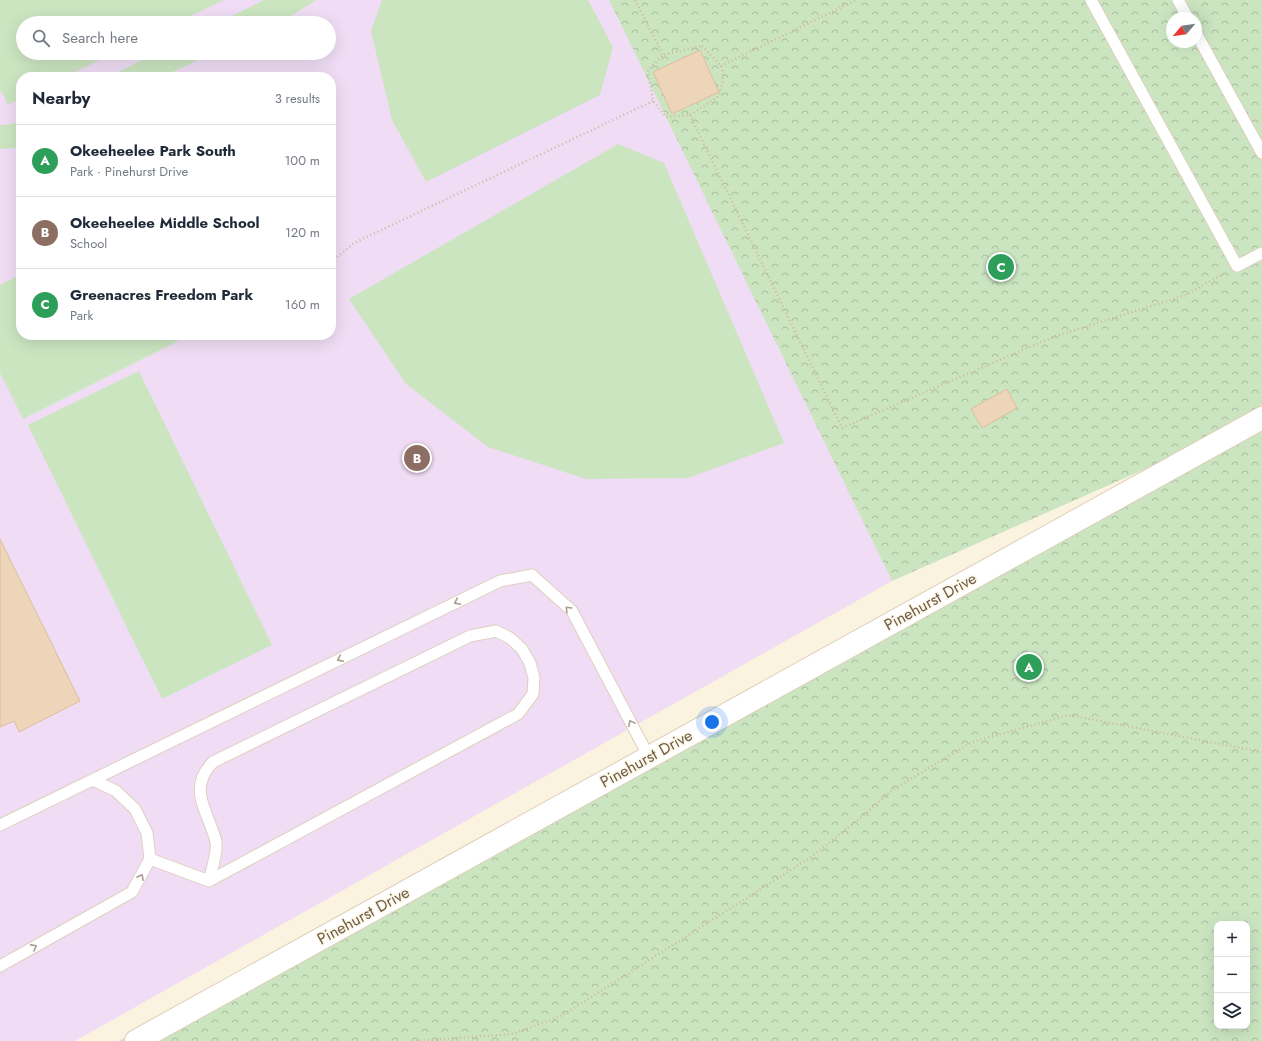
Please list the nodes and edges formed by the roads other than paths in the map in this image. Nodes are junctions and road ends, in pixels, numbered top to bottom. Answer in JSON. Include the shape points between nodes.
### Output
{"nodes":[{"id":1,"x":1091,"y":0,"type":"edge"},
{"id":2,"x":1178,"y":0,"type":"edge"},
{"id":3,"x":1185,"y":12,"type":"edge"},
{"id":4,"x":1202,"y":44,"type":"edge"},
{"id":5,"x":1262,"y":153,"type":"edge"},
{"id":6,"x":1262,"y":253,"type":"edge"},
{"id":7,"x":1262,"y":418,"type":"edge"},
{"id":8,"x":649,"y":757,"type":"junction"},
{"id":9,"x":92,"y":780,"type":"junction"},
{"id":10,"x":0,"y":825,"type":"edge"},
{"id":11,"x":150,"y":859,"type":"junction"},
{"id":12,"x":209,"y":882,"type":"junction"},
{"id":13,"x":0,"y":966,"type":"edge"},
{"id":14,"x":136,"y":1041,"type":"edge"}],
"edges":[{"from":1,"to":6,"type":"lane","via":[[1237,266]]},
{"from":2,"to":3,"type":"lane"},
{"from":4,"to":5,"type":"lane"},
{"from":7,"to":8,"type":"street","name":"Pinehurst Drive"},
{"from":8,"to":9,"type":"lane","one_way":true,"via":[[572,611],[532,576],[500,581]]},
{"from":8,"to":14,"type":"street","name":"Pinehurst Drive"},
{"from":9,"to":10,"type":"lane"},
{"from":9,"to":11,"type":"lane","via":[[116,791],[135,809],[147,833]]},
{"from":11,"to":12,"type":"lane"},
{"from":13,"to":11,"type":"lane","one_way":true,"via":[[132,892]]},
{"from":12,"to":12,"type":"lane","via":[[518,714],[533,694],[534,678],[530,663],[522,649],[510,638],[496,631],[470,636],[213,762],[201,780],[200,790],[216,844]]}]}
